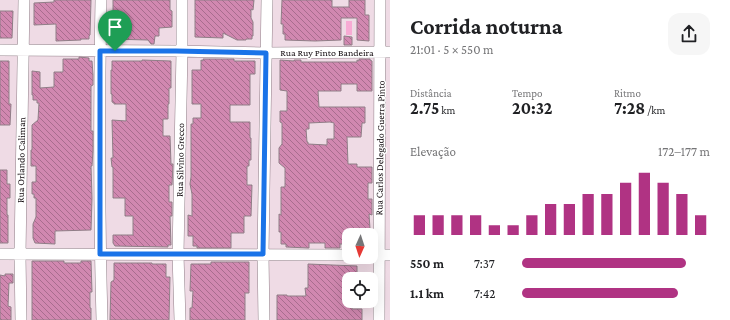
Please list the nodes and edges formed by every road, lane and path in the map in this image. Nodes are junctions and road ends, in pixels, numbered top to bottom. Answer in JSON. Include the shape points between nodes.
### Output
{"nodes":[{"id":1,"x":24,"y":0,"type":"edge"},
{"id":2,"x":101,"y":0,"type":"edge"},
{"id":3,"x":182,"y":0,"type":"edge"},
{"id":4,"x":267,"y":0,"type":"edge"},
{"id":5,"x":380,"y":0,"type":"edge"},
{"id":6,"x":0,"y":50,"type":"edge"},
{"id":7,"x":23,"y":51,"type":"junction"},
{"id":8,"x":100,"y":51,"type":"junction"},
{"id":9,"x":182,"y":51,"type":"junction"},
{"id":10,"x":385,"y":52,"type":"edge"},
{"id":11,"x":266,"y":53,"type":"junction"},
{"id":12,"x":0,"y":254,"type":"edge"},
{"id":13,"x":100,"y":254,"type":"junction"},
{"id":14,"x":178,"y":254,"type":"junction"},
{"id":15,"x":263,"y":254,"type":"junction"},
{"id":16,"x":20,"y":255,"type":"junction"},
{"id":17,"x":342,"y":255,"type":"edge"},
{"id":18,"x":380,"y":255,"type":"edge"},
{"id":19,"x":21,"y":320,"type":"edge"},
{"id":20,"x":102,"y":320,"type":"edge"},
{"id":21,"x":180,"y":320,"type":"edge"},
{"id":22,"x":264,"y":320,"type":"edge"},
{"id":23,"x":378,"y":320,"type":"edge"}],
"edges":[{"from":1,"to":7,"type":"street","name":"Rua Orlando Caliman"},
{"from":2,"to":8,"type":"street"},
{"from":3,"to":9,"type":"street","name":"Rua Silvino Grecco"},
{"from":4,"to":11,"type":"street"},
{"from":5,"to":10,"type":"street","name":"Rua Carlos Delegado Guerra Pinto"},
{"from":6,"to":7,"type":"street","name":"Rua Ruy Pinto Bandeira"},
{"from":7,"to":8,"type":"street","name":"Rua Ruy Pinto Bandeira"},
{"from":7,"to":16,"type":"street","name":"Rua Orlando Caliman"},
{"from":8,"to":9,"type":"street","name":"Rua Ruy Pinto Bandeira"},
{"from":8,"to":13,"type":"street"},
{"from":9,"to":11,"type":"street","name":"Rua Ruy Pinto Bandeira"},
{"from":9,"to":14,"type":"street","name":"Rua Silvino Grecco"},
{"from":10,"to":11,"type":"street","name":"Rua Ruy Pinto Bandeira"},
{"from":10,"to":18,"type":"street","name":"Rua Carlos Delegado Guerra Pinto"},
{"from":11,"to":15,"type":"street"},
{"from":12,"to":16,"type":"street"},
{"from":13,"to":14,"type":"street"},
{"from":13,"to":16,"type":"street"},
{"from":13,"to":20,"type":"street"},
{"from":14,"to":15,"type":"street"},
{"from":14,"to":21,"type":"street","name":"Rua Silvino Grecco"},
{"from":15,"to":17,"type":"street"},
{"from":15,"to":22,"type":"street"},
{"from":16,"to":19,"type":"street","name":"Rua Orlando Caliman"},
{"from":18,"to":23,"type":"street","name":"Rua Carlos Delegado Guerra Pinto"}]}
